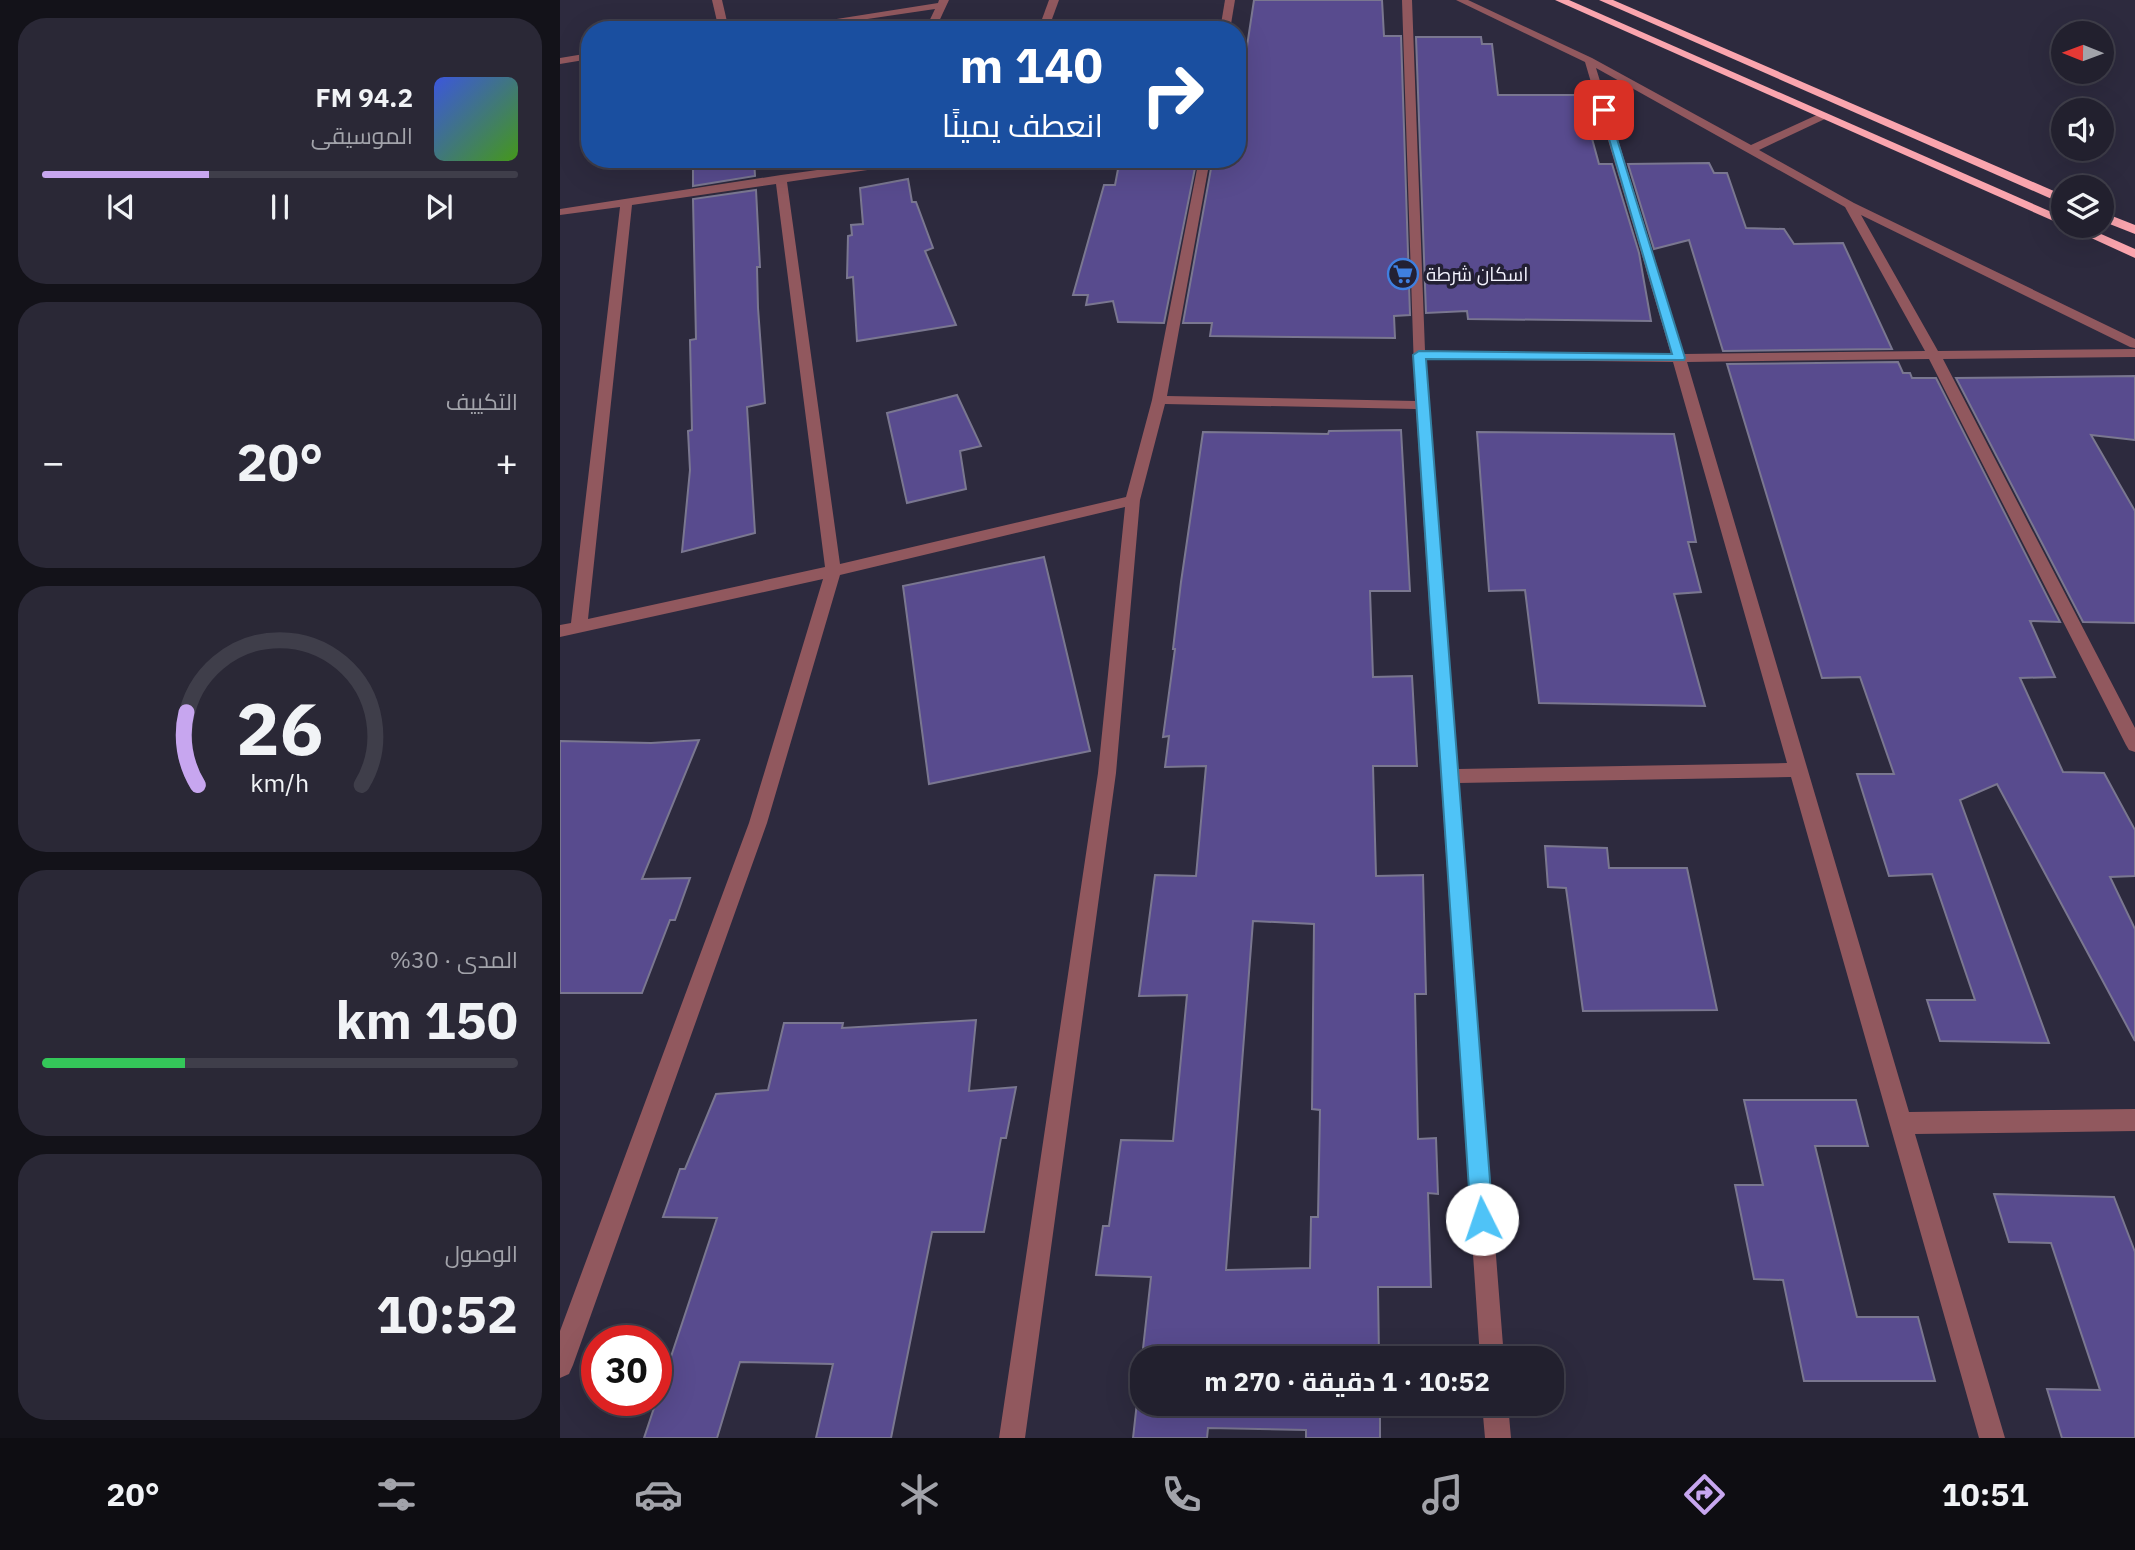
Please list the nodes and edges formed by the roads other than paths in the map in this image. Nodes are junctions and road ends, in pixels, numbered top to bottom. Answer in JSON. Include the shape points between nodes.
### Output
{"nodes":[{"id":1,"x":717,"y":0,"type":"edge"},
{"id":2,"x":1054,"y":0,"type":"edge"},
{"id":3,"x":1230,"y":0,"type":"edge"},
{"id":4,"x":1407,"y":0,"type":"edge"},
{"id":5,"x":1461,"y":0,"type":"edge"},
{"id":6,"x":1560,"y":0,"type":"edge"},
{"id":7,"x":1604,"y":0,"type":"edge"},
{"id":8,"x":942,"y":3,"type":"edge"},
{"id":9,"x":722,"y":21,"type":"edge"},
{"id":10,"x":829,"y":21,"type":"edge"},
{"id":11,"x":934,"y":21,"type":"edge"},
{"id":12,"x":1046,"y":21,"type":"edge"},
{"id":13,"x":1226,"y":21,"type":"edge"},
{"id":14,"x":581,"y":58,"type":"edge"},
{"id":15,"x":1589,"y":60,"type":"junction"},
{"id":16,"x":560,"y":61,"type":"edge"},
{"id":17,"x":1823,"y":116,"type":"junction"},
{"id":18,"x":1750,"y":150,"type":"junction"},
{"id":19,"x":838,"y":168,"type":"edge"},
{"id":20,"x":1203,"y":168,"type":"edge"},
{"id":21,"x":781,"y":178,"type":"junction"},
{"id":22,"x":2051,"y":195,"type":"edge"},
{"id":23,"x":627,"y":200,"type":"junction"},
{"id":24,"x":1850,"y":205,"type":"junction"},
{"id":25,"x":560,"y":212,"type":"edge"},
{"id":26,"x":2051,"y":217,"type":"edge"},
{"id":27,"x":2114,"y":221,"type":"edge"},
{"id":28,"x":2135,"y":230,"type":"edge"},
{"id":29,"x":2099,"y":238,"type":"edge"},
{"id":30,"x":2135,"y":254,"type":"edge"},
{"id":31,"x":2135,"y":344,"type":"edge"},
{"id":32,"x":2135,"y":353,"type":"edge"},
{"id":33,"x":1419,"y":355,"type":"junction"},
{"id":34,"x":1935,"y":357,"type":"junction"},
{"id":35,"x":1679,"y":358,"type":"junction"},
{"id":36,"x":1159,"y":400,"type":"junction"},
{"id":37,"x":1423,"y":405,"type":"junction"},
{"id":38,"x":1133,"y":500,"type":"junction"},
{"id":39,"x":833,"y":571,"type":"junction"},
{"id":40,"x":579,"y":626,"type":"junction"},
{"id":41,"x":560,"y":631,"type":"edge"},
{"id":42,"x":2135,"y":745,"type":"edge"},
{"id":43,"x":1799,"y":770,"type":"junction"},
{"id":44,"x":1450,"y":776,"type":"junction"},
{"id":45,"x":2135,"y":1120,"type":"edge"},
{"id":46,"x":1902,"y":1123,"type":"junction"},
{"id":47,"x":1491,"y":1346,"type":"edge"},
{"id":48,"x":560,"y":1365,"type":"edge"},
{"id":49,"x":1496,"y":1416,"type":"edge"},
{"id":50,"x":1013,"y":1438,"type":"edge"},
{"id":51,"x":1498,"y":1438,"type":"edge"},
{"id":52,"x":1992,"y":1438,"type":"edge"}],
"edges":[{"from":1,"to":9,"type":"street"},
{"from":2,"to":12,"type":"street"},
{"from":3,"to":13,"type":"street"},
{"from":4,"to":33,"type":"street"},
{"from":5,"to":15,"type":"street"},
{"from":6,"to":17,"type":"highway"},
{"from":7,"to":22,"type":"highway"},
{"from":8,"to":10,"type":"street"},
{"from":8,"to":11,"type":"street"},
{"from":14,"to":16,"type":"street"},
{"from":15,"to":18,"type":"street"},
{"from":15,"to":35,"type":"street"},
{"from":17,"to":18,"type":"street"},
{"from":17,"to":26,"type":"highway"},
{"from":18,"to":24,"type":"street"},
{"from":19,"to":21,"type":"street"},
{"from":20,"to":36,"type":"street"},
{"from":21,"to":23,"type":"street"},
{"from":21,"to":39,"type":"street"},
{"from":23,"to":25,"type":"street"},
{"from":23,"to":40,"type":"street"},
{"from":24,"to":31,"type":"street"},
{"from":24,"to":34,"type":"street"},
{"from":27,"to":28,"type":"highway"},
{"from":29,"to":30,"type":"highway"},
{"from":32,"to":34,"type":"street"},
{"from":33,"to":35,"type":"street"},
{"from":33,"to":37,"type":"street"},
{"from":34,"to":35,"type":"street"},
{"from":34,"to":42,"type":"street"},
{"from":35,"to":43,"type":"street"},
{"from":36,"to":37,"type":"street"},
{"from":36,"to":38,"type":"street"},
{"from":37,"to":44,"type":"street"},
{"from":38,"to":39,"type":"street"},
{"from":38,"to":50,"type":"street","via":[[1107,773]]},
{"from":39,"to":40,"type":"street"},
{"from":39,"to":48,"type":"street","via":[[758,823]]},
{"from":40,"to":41,"type":"street"},
{"from":43,"to":44,"type":"street"},
{"from":43,"to":46,"type":"street"},
{"from":44,"to":47,"type":"street"},
{"from":45,"to":46,"type":"street"},
{"from":46,"to":52,"type":"street"},
{"from":49,"to":51,"type":"street"}]}
